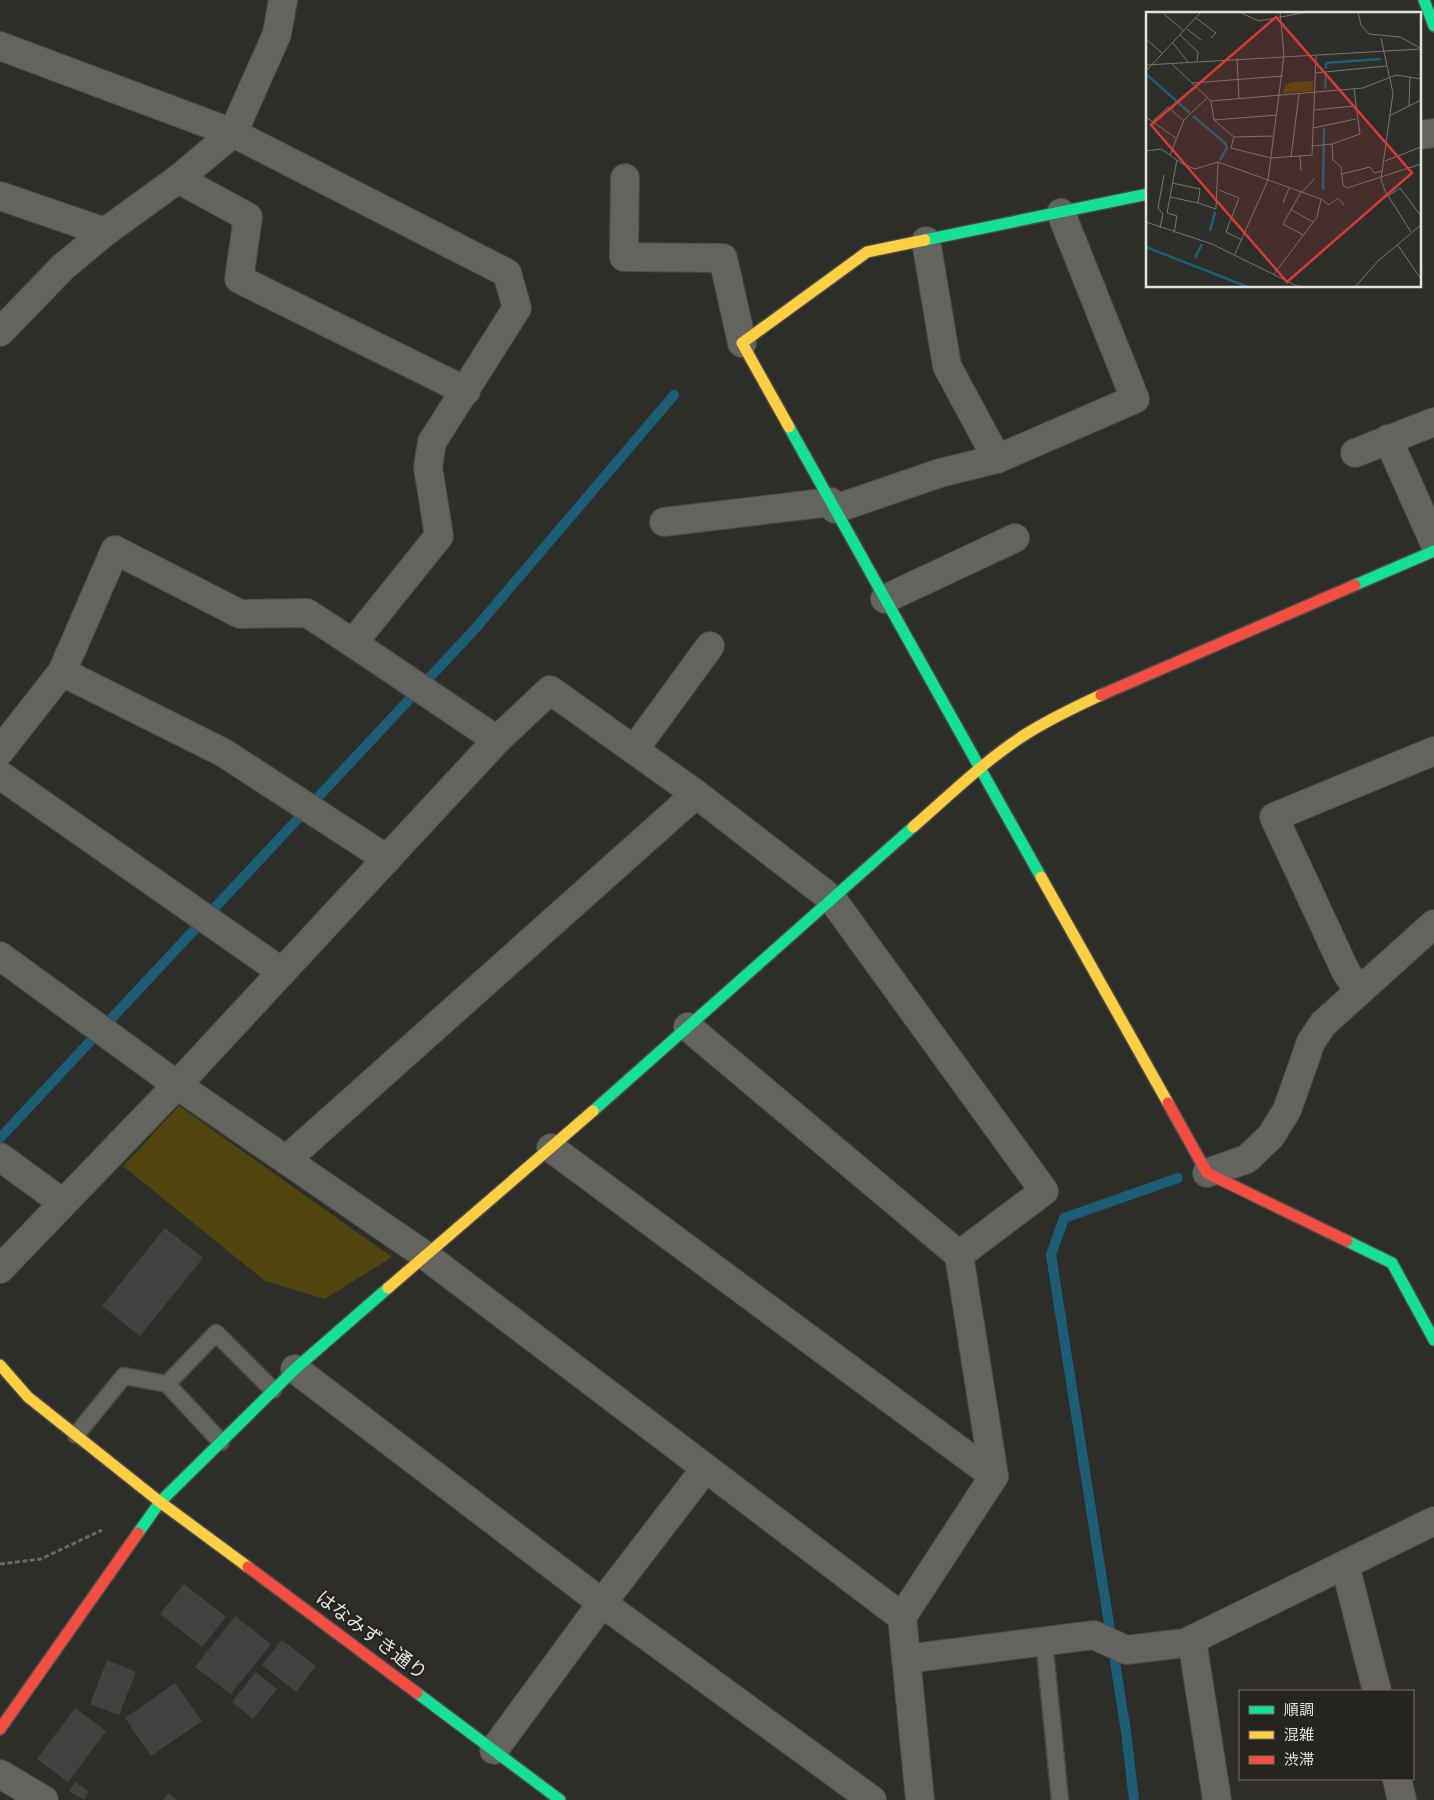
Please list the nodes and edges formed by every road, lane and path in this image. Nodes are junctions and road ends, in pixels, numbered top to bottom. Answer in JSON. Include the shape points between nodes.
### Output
{"nodes":[{"id":1,"x":283,"y":0,"type":"edge"},
{"id":2,"x":1424,"y":0,"type":"edge"},
{"id":3,"x":1434,"y":26,"type":"edge"},
{"id":4,"x":0,"y":46,"type":"edge"},
{"id":5,"x":233,"y":133,"type":"junction"},
{"id":6,"x":625,"y":178,"type":"dead end"},
{"id":7,"x":178,"y":179,"type":"junction"},
{"id":8,"x":1146,"y":194,"type":"edge"},
{"id":9,"x":0,"y":196,"type":"edge"},
{"id":10,"x":1061,"y":213,"type":"junction"},
{"id":11,"x":105,"y":232,"type":"junction"},
{"id":12,"x":926,"y":241,"type":"junction"},
{"id":13,"x":0,"y":332,"type":"edge"},
{"id":14,"x":742,"y":343,"type":"junction"},
{"id":15,"x":466,"y":391,"type":"junction"},
{"id":16,"x":1434,"y":422,"type":"edge"},
{"id":17,"x":1388,"y":439,"type":"junction"},
{"id":18,"x":1355,"y":453,"type":"dead end"},
{"id":19,"x":998,"y":459,"type":"junction"},
{"id":20,"x":833,"y":506,"type":"junction"},
{"id":21,"x":664,"y":522,"type":"dead end"},
{"id":22,"x":1015,"y":538,"type":"dead end"},
{"id":23,"x":1434,"y":542,"type":"edge"},
{"id":24,"x":1434,"y":551,"type":"edge"},
{"id":25,"x":885,"y":599,"type":"junction"},
{"id":26,"x":353,"y":643,"type":"junction"},
{"id":27,"x":710,"y":646,"type":"dead end"},
{"id":28,"x":62,"y":672,"type":"junction"},
{"id":29,"x":498,"y":740,"type":"junction"},
{"id":30,"x":0,"y":750,"type":"edge"},
{"id":31,"x":634,"y":750,"type":"junction"},
{"id":32,"x":1434,"y":751,"type":"edge"},
{"id":33,"x":980,"y":768,"type":"junction"},
{"id":34,"x":0,"y":775,"type":"edge"},
{"id":35,"x":696,"y":794,"type":"junction"},
{"id":36,"x":387,"y":859,"type":"junction"},
{"id":37,"x":832,"y":899,"type":"junction"},
{"id":38,"x":1434,"y":924,"type":"edge"},
{"id":39,"x":0,"y":956,"type":"edge"},
{"id":40,"x":282,"y":972,"type":"junction"},
{"id":41,"x":1359,"y":991,"type":"junction"},
{"id":42,"x":688,"y":1027,"type":"junction"},
{"id":43,"x":177,"y":1084,"type":"junction"},
{"id":44,"x":550,"y":1148,"type":"junction"},
{"id":45,"x":0,"y":1157,"type":"edge"},
{"id":46,"x":286,"y":1160,"type":"junction"},
{"id":47,"x":1206,"y":1173,"type":"junction"},
{"id":48,"x":63,"y":1203,"type":"junction"},
{"id":49,"x":959,"y":1255,"type":"junction"},
{"id":50,"x":426,"y":1256,"type":"junction"},
{"id":51,"x":0,"y":1269,"type":"edge"},
{"id":52,"x":1434,"y":1340,"type":"edge"},
{"id":53,"x":0,"y":1365,"type":"edge"},
{"id":54,"x":295,"y":1369,"type":"junction"},
{"id":55,"x":167,"y":1384,"type":"junction"},
{"id":56,"x":273,"y":1390,"type":"junction"},
{"id":57,"x":76,"y":1435,"type":"junction"},
{"id":58,"x":221,"y":1442,"type":"junction"},
{"id":59,"x":705,"y":1469,"type":"junction"},
{"id":60,"x":994,"y":1476,"type":"junction"},
{"id":61,"x":160,"y":1502,"type":"junction"},
{"id":62,"x":1434,"y":1521,"type":"edge"},
{"id":63,"x":108,"y":1527,"type":"dead end"},
{"id":64,"x":0,"y":1564,"type":"edge"},
{"id":65,"x":1345,"y":1565,"type":"junction"},
{"id":66,"x":602,"y":1603,"type":"junction"},
{"id":67,"x":902,"y":1616,"type":"junction"},
{"id":68,"x":1192,"y":1640,"type":"junction"},
{"id":69,"x":1044,"y":1641,"type":"junction"},
{"id":70,"x":906,"y":1659,"type":"junction"},
{"id":71,"x":1378,"y":1690,"type":"edge"},
{"id":72,"x":0,"y":1729,"type":"edge"},
{"id":73,"x":494,"y":1750,"type":"junction"},
{"id":74,"x":0,"y":1774,"type":"edge"},
{"id":75,"x":1397,"y":1780,"type":"edge"},
{"id":76,"x":44,"y":1800,"type":"edge"},
{"id":77,"x":560,"y":1800,"type":"edge"},
{"id":78,"x":872,"y":1800,"type":"edge"},
{"id":79,"x":920,"y":1800,"type":"edge"},
{"id":80,"x":1060,"y":1800,"type":"edge"},
{"id":81,"x":1217,"y":1800,"type":"edge"},
{"id":82,"x":1402,"y":1800,"type":"edge"}],
"edges":[{"from":1,"to":5,"type":"street","via":[[277,34]]},
{"from":2,"to":3,"type":"street"},
{"from":4,"to":5,"type":"street"},
{"from":5,"to":7,"type":"street"},
{"from":5,"to":15,"type":"street","via":[[507,273],[517,308]]},
{"from":6,"to":14,"type":"street","via":[[624,257],[723,258]]},
{"from":7,"to":11,"type":"street"},
{"from":7,"to":15,"type":"street","via":[[248,217],[239,279]]},
{"from":8,"to":10,"type":"street"},
{"from":9,"to":11,"type":"street"},
{"from":10,"to":12,"type":"street"},
{"from":10,"to":19,"type":"street","via":[[1134,399]]},
{"from":11,"to":13,"type":"street","via":[[62,267]]},
{"from":12,"to":14,"type":"street","via":[[867,252]]},
{"from":12,"to":19,"type":"street","via":[[947,366]]},
{"from":14,"to":20,"type":"street"},
{"from":15,"to":26,"type":"street","via":[[432,442],[428,466],[439,536]]},
{"from":16,"to":17,"type":"street"},
{"from":17,"to":18,"type":"street"},
{"from":17,"to":23,"type":"street"},
{"from":19,"to":20,"type":"street"},
{"from":20,"to":21,"type":"street"},
{"from":20,"to":25,"type":"street"},
{"from":22,"to":25,"type":"street"},
{"from":24,"to":33,"type":"street","via":[[1076,706],[1025,735]]},
{"from":25,"to":33,"type":"street"},
{"from":26,"to":28,"type":"street","via":[[307,613],[240,614],[115,550]]},
{"from":26,"to":29,"type":"street"},
{"from":27,"to":31,"type":"street"},
{"from":28,"to":30,"type":"street"},
{"from":28,"to":36,"type":"street","via":[[224,754]]},
{"from":29,"to":31,"type":"street","via":[[550,690]]},
{"from":29,"to":36,"type":"street"},
{"from":31,"to":35,"type":"street"},
{"from":32,"to":41,"type":"street","via":[[1274,817],[1346,972]]},
{"from":33,"to":37,"type":"street"},
{"from":33,"to":47,"type":"street"},
{"from":34,"to":40,"type":"street"},
{"from":35,"to":37,"type":"street"},
{"from":35,"to":46,"type":"street"},
{"from":36,"to":40,"type":"street"},
{"from":37,"to":42,"type":"street"},
{"from":37,"to":49,"type":"street","via":[[1044,1191]]},
{"from":38,"to":41,"type":"street"},
{"from":39,"to":43,"type":"street"},
{"from":40,"to":43,"type":"street"},
{"from":41,"to":47,"type":"street","via":[[1323,1024],[1311,1042],[1287,1110],[1271,1136],[1247,1159]]},
{"from":42,"to":44,"type":"street"},
{"from":42,"to":49,"type":"street"},
{"from":43,"to":46,"type":"street"},
{"from":43,"to":48,"type":"street"},
{"from":44,"to":50,"type":"street"},
{"from":44,"to":60,"type":"street"},
{"from":45,"to":48,"type":"street"},
{"from":46,"to":50,"type":"street"},
{"from":47,"to":52,"type":"street","via":[[1392,1262]]},
{"from":48,"to":51,"type":"street"},
{"from":49,"to":60,"type":"street"},
{"from":50,"to":54,"type":"street"},
{"from":50,"to":59,"type":"street"},
{"from":53,"to":57,"type":"street","name":"はなみずき通り","via":[[28,1397]]},
{"from":54,"to":56,"type":"street"},
{"from":54,"to":66,"type":"street"},
{"from":55,"to":56,"type":"lane","via":[[216,1333]]},
{"from":55,"to":57,"type":"lane","via":[[124,1376]]},
{"from":55,"to":58,"type":"lane"},
{"from":56,"to":58,"type":"street"},
{"from":57,"to":61,"type":"street","name":"はなみずき通り"},
{"from":58,"to":61,"type":"street"},
{"from":59,"to":66,"type":"street"},
{"from":59,"to":67,"type":"street"},
{"from":60,"to":67,"type":"street"},
{"from":61,"to":72,"type":"street"},
{"from":61,"to":73,"type":"street","name":"はなみずき通り"},
{"from":62,"to":65,"type":"street"},
{"from":63,"to":64,"type":"path","via":[[41,1559]]},
{"from":65,"to":68,"type":"street"},
{"from":65,"to":71,"type":"street"},
{"from":66,"to":73,"type":"street"},
{"from":66,"to":78,"type":"street"},
{"from":67,"to":70,"type":"street"},
{"from":68,"to":69,"type":"street","via":[[1185,1644],[1126,1650],[1094,1635]]},
{"from":68,"to":81,"type":"street"},
{"from":69,"to":70,"type":"street"},
{"from":69,"to":80,"type":"lane"},
{"from":70,"to":79,"type":"street"},
{"from":73,"to":77,"type":"street","name":"はなみずき通り"},
{"from":74,"to":76,"type":"street"},
{"from":75,"to":82,"type":"street"}]}
